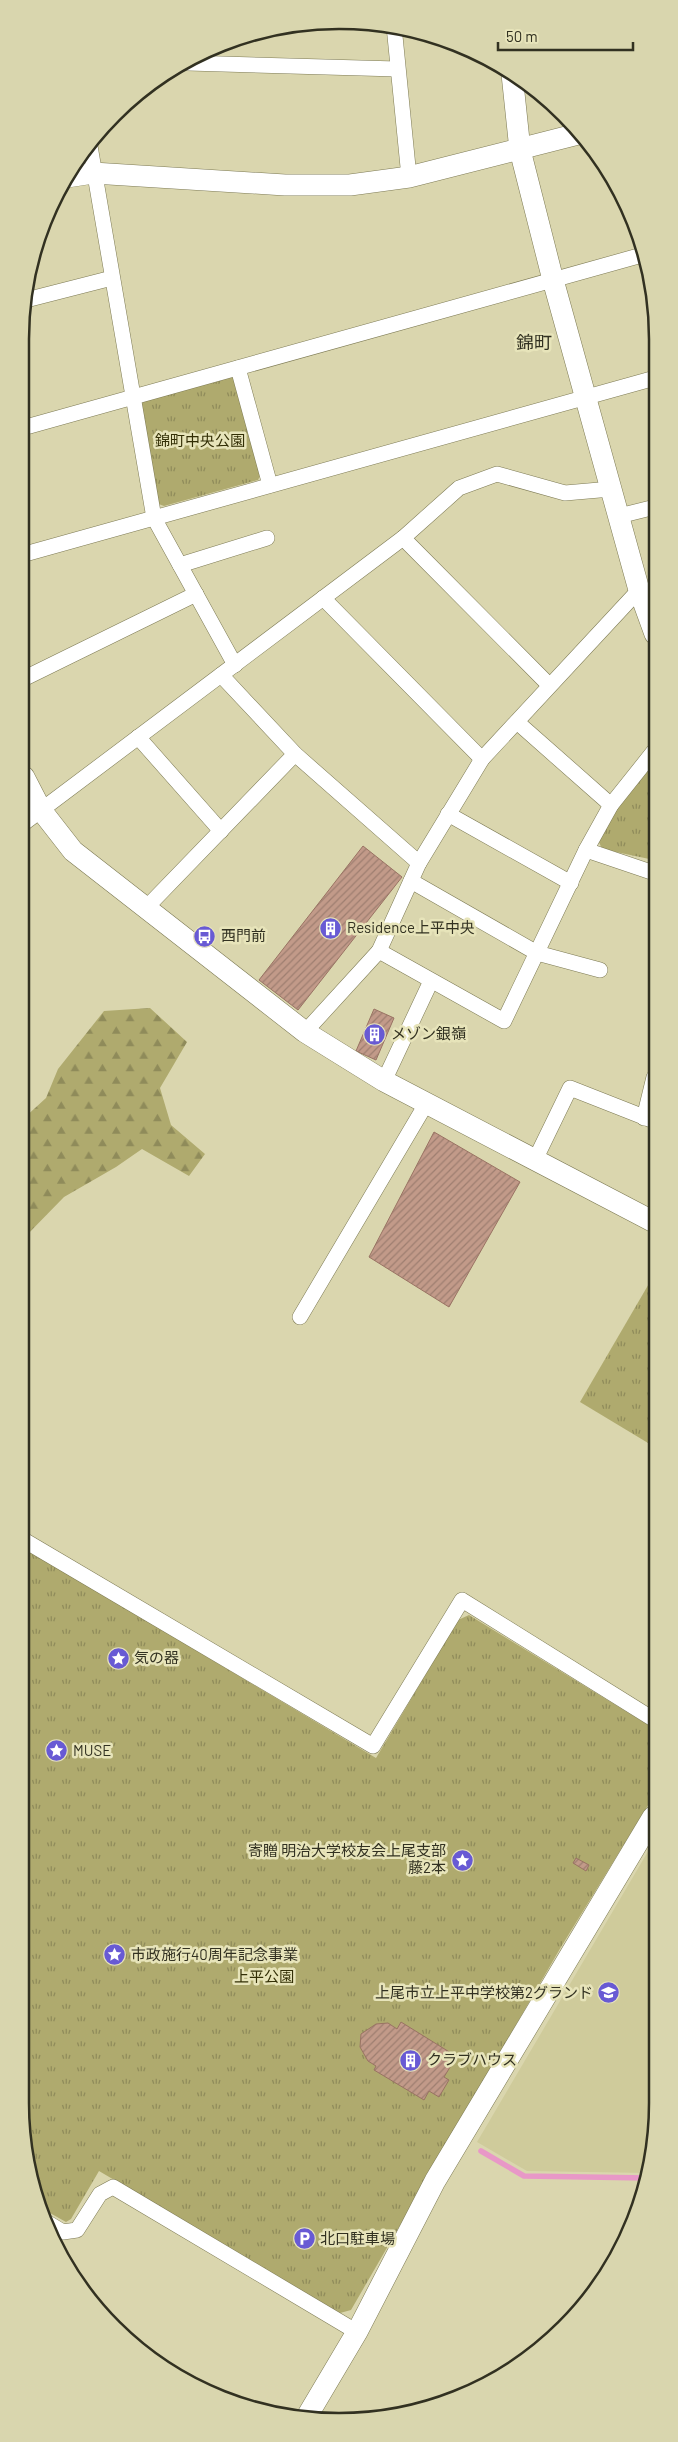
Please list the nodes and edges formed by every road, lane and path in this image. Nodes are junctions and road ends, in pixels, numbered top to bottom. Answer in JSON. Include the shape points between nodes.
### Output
{"nodes":[{"id":1,"x":395,"y":34,"type":"edge"},
{"id":2,"x":197,"y":63,"type":"edge"},
{"id":3,"x":397,"y":69,"type":"junction"},
{"id":4,"x":513,"y":82,"type":"edge"},
{"id":5,"x":573,"y":135,"type":"edge"},
{"id":6,"x":520,"y":150,"type":"junction"},
{"id":7,"x":91,"y":153,"type":"edge"},
{"id":8,"x":93,"y":172,"type":"junction"},
{"id":9,"x":76,"y":175,"type":"edge"},
{"id":10,"x":408,"y":177,"type":"junction"},
{"id":11,"x":638,"y":256,"type":"edge"},
{"id":12,"x":112,"y":278,"type":"junction"},
{"id":13,"x":553,"y":280,"type":"junction"},
{"id":14,"x":31,"y":299,"type":"edge"},
{"id":15,"x":238,"y":368,"type":"junction"},
{"id":16,"x":649,"y":380,"type":"edge"},
{"id":17,"x":133,"y":397,"type":"junction"},
{"id":18,"x":585,"y":397,"type":"junction"},
{"id":19,"x":29,"y":427,"type":"edge"},
{"id":20,"x":270,"y":485,"type":"junction"},
{"id":21,"x":611,"y":489,"type":"junction"},
{"id":22,"x":649,"y":510,"type":"edge"},
{"id":23,"x":619,"y":516,"type":"junction"},
{"id":24,"x":154,"y":518,"type":"junction"},
{"id":25,"x":267,"y":538,"type":"dead end"},
{"id":26,"x":403,"y":538,"type":"junction"},
{"id":27,"x":29,"y":553,"type":"edge"},
{"id":28,"x":180,"y":565,"type":"junction"},
{"id":29,"x":639,"y":590,"type":"junction"},
{"id":30,"x":196,"y":594,"type":"junction"},
{"id":31,"x":323,"y":598,"type":"junction"},
{"id":32,"x":649,"y":618,"type":"edge"},
{"id":33,"x":235,"y":665,"type":"junction"},
{"id":34,"x":221,"y":674,"type":"junction"},
{"id":35,"x":29,"y":676,"type":"edge"},
{"id":36,"x":550,"y":685,"type":"junction"},
{"id":37,"x":517,"y":722,"type":"junction"},
{"id":38,"x":138,"y":737,"type":"junction"},
{"id":39,"x":295,"y":754,"type":"junction"},
{"id":40,"x":649,"y":757,"type":"edge"},
{"id":41,"x":482,"y":759,"type":"junction"},
{"id":42,"x":29,"y":787,"type":"edge"},
{"id":43,"x":611,"y":805,"type":"junction"},
{"id":44,"x":41,"y":810,"type":"junction"},
{"id":45,"x":448,"y":814,"type":"junction"},
{"id":46,"x":29,"y":819,"type":"edge"},
{"id":47,"x":221,"y":831,"type":"junction"},
{"id":48,"x":586,"y":850,"type":"junction"},
{"id":49,"x":419,"y":863,"type":"junction"},
{"id":50,"x":649,"y":870,"type":"edge"},
{"id":51,"x":410,"y":881,"type":"junction"},
{"id":52,"x":571,"y":883,"type":"junction"},
{"id":53,"x":146,"y":908,"type":"junction"},
{"id":54,"x":379,"y":951,"type":"junction"},
{"id":55,"x":537,"y":953,"type":"junction"},
{"id":56,"x":600,"y":970,"type":"dead end"},
{"id":57,"x":431,"y":980,"type":"junction"},
{"id":58,"x":305,"y":1032,"type":"junction"},
{"id":59,"x":384,"y":1081,"type":"junction"},
{"id":60,"x":426,"y":1104,"type":"junction"},
{"id":61,"x":649,"y":1119,"type":"edge"},
{"id":62,"x":535,"y":1160,"type":"junction"},
{"id":63,"x":649,"y":1219,"type":"edge"},
{"id":64,"x":300,"y":1317,"type":"dead end"},
{"id":65,"x":29,"y":1543,"type":"edge"},
{"id":66,"x":649,"y":1717,"type":"edge"},
{"id":67,"x":649,"y":1822,"type":"edge"},
{"id":68,"x":54,"y":2227,"type":"edge"},
{"id":69,"x":356,"y":2332,"type":"junction"},
{"id":70,"x":309,"y":2412,"type":"edge"}],
"edges":[{"from":1,"to":3,"type":"street"},
{"from":2,"to":3,"type":"street"},
{"from":3,"to":10,"type":"street"},
{"from":4,"to":6,"type":"street"},
{"from":5,"to":6,"type":"street"},
{"from":6,"to":10,"type":"street"},
{"from":6,"to":13,"type":"street"},
{"from":7,"to":8,"type":"street"},
{"from":8,"to":9,"type":"street"},
{"from":8,"to":10,"type":"street","via":[[285,185],[350,186]]},
{"from":8,"to":12,"type":"street"},
{"from":11,"to":13,"type":"street"},
{"from":12,"to":14,"type":"street"},
{"from":12,"to":17,"type":"street"},
{"from":13,"to":15,"type":"street"},
{"from":13,"to":18,"type":"street"},
{"from":15,"to":17,"type":"street"},
{"from":15,"to":20,"type":"street"},
{"from":16,"to":18,"type":"street"},
{"from":17,"to":19,"type":"street"},
{"from":17,"to":24,"type":"street"},
{"from":18,"to":20,"type":"street"},
{"from":18,"to":21,"type":"street"},
{"from":20,"to":24,"type":"street"},
{"from":21,"to":23,"type":"street"},
{"from":21,"to":26,"type":"street","via":[[565,493],[498,474],[459,488]]},
{"from":22,"to":23,"type":"street"},
{"from":23,"to":29,"type":"street"},
{"from":24,"to":27,"type":"street"},
{"from":24,"to":28,"type":"street"},
{"from":25,"to":28,"type":"street"},
{"from":26,"to":31,"type":"street"},
{"from":26,"to":36,"type":"street"},
{"from":28,"to":30,"type":"street"},
{"from":29,"to":32,"type":"street"},
{"from":29,"to":36,"type":"street"},
{"from":30,"to":33,"type":"street"},
{"from":30,"to":35,"type":"street"},
{"from":31,"to":33,"type":"street"},
{"from":31,"to":41,"type":"street"},
{"from":33,"to":34,"type":"street"},
{"from":34,"to":38,"type":"street"},
{"from":34,"to":39,"type":"street"},
{"from":36,"to":37,"type":"street"},
{"from":37,"to":41,"type":"street"},
{"from":37,"to":43,"type":"street"},
{"from":38,"to":44,"type":"street"},
{"from":38,"to":47,"type":"street"},
{"from":39,"to":47,"type":"street"},
{"from":39,"to":49,"type":"street"},
{"from":40,"to":43,"type":"street"},
{"from":41,"to":45,"type":"street"},
{"from":42,"to":44,"type":"street"},
{"from":43,"to":48,"type":"street"},
{"from":44,"to":46,"type":"street"},
{"from":44,"to":53,"type":"street","via":[[73,851]]},
{"from":45,"to":49,"type":"street"},
{"from":45,"to":52,"type":"street"},
{"from":47,"to":53,"type":"street"},
{"from":48,"to":50,"type":"street"},
{"from":48,"to":52,"type":"street"},
{"from":49,"to":51,"type":"street"},
{"from":51,"to":54,"type":"street"},
{"from":51,"to":55,"type":"street"},
{"from":52,"to":55,"type":"street"},
{"from":53,"to":58,"type":"street"},
{"from":54,"to":57,"type":"street"},
{"from":54,"to":58,"type":"street"},
{"from":55,"to":56,"type":"street"},
{"from":55,"to":57,"type":"street","via":[[504,1021]]},
{"from":57,"to":59,"type":"street"},
{"from":58,"to":59,"type":"street"},
{"from":59,"to":60,"type":"street"},
{"from":60,"to":62,"type":"street"},
{"from":60,"to":64,"type":"street"},
{"from":61,"to":62,"type":"street","via":[[570,1088]]},
{"from":62,"to":63,"type":"street"},
{"from":65,"to":66,"type":"street","via":[[373,1746],[462,1600]]},
{"from":67,"to":69,"type":"street","via":[[435,2181]]},
{"from":68,"to":69,"type":"street","via":[[63,2232],[77,2230],[100,2194],[113,2187]]},
{"from":69,"to":70,"type":"street"}]}
